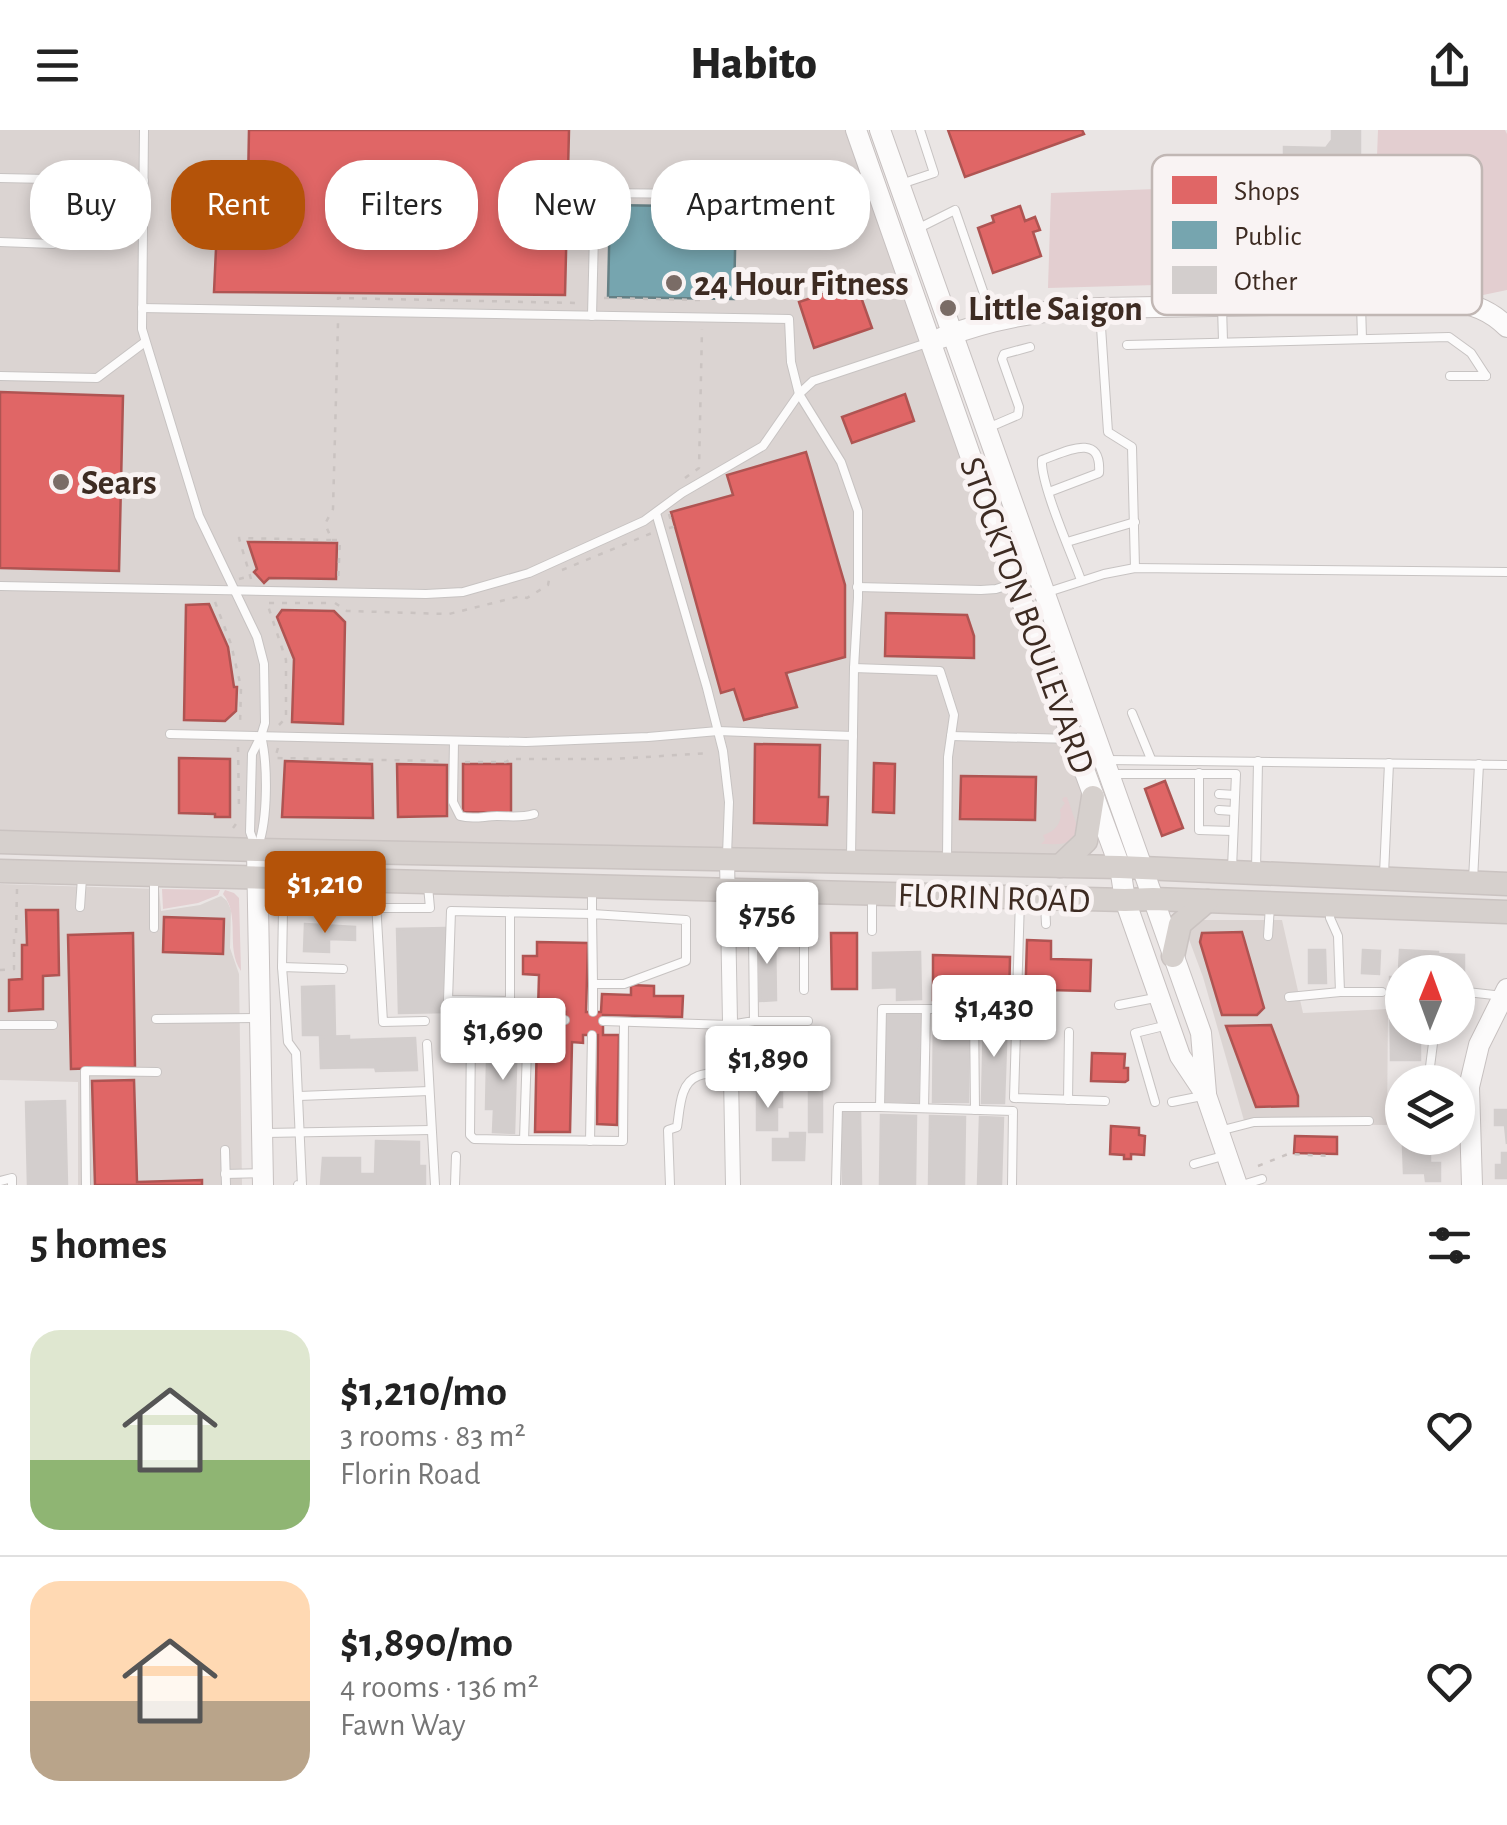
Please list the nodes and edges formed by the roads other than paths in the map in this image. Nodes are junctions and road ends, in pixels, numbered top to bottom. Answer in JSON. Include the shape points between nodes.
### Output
{"nodes":[{"id":1,"x":144,"y":130,"type":"edge"},
{"id":2,"x":856,"y":130,"type":"edge"},
{"id":3,"x":880,"y":130,"type":"edge"},
{"id":4,"x":920,"y":130,"type":"edge"},
{"id":5,"x":144,"y":160,"type":"edge"},
{"id":6,"x":872,"y":174,"type":"junction"},
{"id":7,"x":0,"y":178,"type":"edge"},
{"id":8,"x":30,"y":178,"type":"edge"},
{"id":9,"x":900,"y":185,"type":"junction"},
{"id":10,"x":915,"y":230,"type":"junction"},
{"id":11,"x":0,"y":242,"type":"edge"},
{"id":12,"x":30,"y":243,"type":"edge"},
{"id":13,"x":143,"y":250,"type":"edge"},
{"id":14,"x":1152,"y":307,"type":"edge"},
{"id":15,"x":142,"y":308,"type":"junction"},
{"id":16,"x":1100,"y":308,"type":"junction"},
{"id":17,"x":1482,"y":308,"type":"edge"},
{"id":18,"x":1222,"y":315,"type":"edge"},
{"id":19,"x":1361,"y":315,"type":"edge"},
{"id":20,"x":592,"y":316,"type":"junction"},
{"id":21,"x":1505,"y":319,"type":"edge"},
{"id":22,"x":994,"y":322,"type":"junction"},
{"id":23,"x":952,"y":334,"type":"junction"},
{"id":24,"x":1362,"y":339,"type":"junction"},
{"id":25,"x":1223,"y":341,"type":"junction"},
{"id":26,"x":145,"y":342,"type":"junction"},
{"id":27,"x":930,"y":342,"type":"junction"},
{"id":28,"x":1127,"y":345,"type":"dead end"},
{"id":29,"x":1030,"y":347,"type":"dead end"},
{"id":30,"x":0,"y":376,"type":"edge"},
{"id":31,"x":1450,"y":376,"type":"dead end"},
{"id":32,"x":799,"y":394,"type":"junction"},
{"id":33,"x":985,"y":428,"type":"junction"},
{"id":34,"x":1049,"y":492,"type":"junction"},
{"id":35,"x":656,"y":513,"type":"junction"},
{"id":36,"x":1135,"y":522,"type":"junction"},
{"id":37,"x":1068,"y":542,"type":"junction"},
{"id":38,"x":1135,"y":568,"type":"junction"},
{"id":39,"x":1507,"y":572,"type":"edge"},
{"id":40,"x":1081,"y":580,"type":"junction"},
{"id":41,"x":1016,"y":583,"type":"junction"},
{"id":42,"x":0,"y":586,"type":"edge"},
{"id":43,"x":858,"y":587,"type":"junction"},
{"id":44,"x":233,"y":590,"type":"junction"},
{"id":45,"x":1044,"y":593,"type":"junction"},
{"id":46,"x":854,"y":668,"type":"junction"},
{"id":47,"x":1132,"y":713,"type":"dead end"},
{"id":48,"x":718,"y":730,"type":"junction"},
{"id":49,"x":170,"y":734,"type":"dead end"},
{"id":50,"x":262,"y":736,"type":"junction"},
{"id":51,"x":853,"y":736,"type":"junction"},
{"id":52,"x":951,"y":736,"type":"junction"},
{"id":53,"x":1072,"y":739,"type":"junction"},
{"id":54,"x":454,"y":741,"type":"junction"},
{"id":55,"x":1151,"y":759,"type":"junction"},
{"id":56,"x":1258,"y":761,"type":"junction"},
{"id":57,"x":1389,"y":763,"type":"junction"},
{"id":58,"x":1479,"y":764,"type":"junction"},
{"id":59,"x":1507,"y":765,"type":"edge"},
{"id":60,"x":1106,"y":768,"type":"junction"},
{"id":61,"x":1199,"y":773,"type":"junction"},
{"id":62,"x":1219,"y":794,"type":"dead end"},
{"id":63,"x":1235,"y":795,"type":"junction"},
{"id":64,"x":1093,"y":797,"type":"junction"},
{"id":65,"x":1209,"y":810,"type":"junction"},
{"id":66,"x":1234,"y":810,"type":"junction"},
{"id":67,"x":534,"y":814,"type":"dead end"},
{"id":68,"x":1234,"y":831,"type":"junction"},
{"id":69,"x":1,"y":844,"type":"edge"},
{"id":70,"x":257,"y":850,"type":"junction"},
{"id":71,"x":727,"y":860,"type":"junction"},
{"id":72,"x":851,"y":862,"type":"junction"},
{"id":73,"x":947,"y":864,"type":"junction"},
{"id":74,"x":1060,"y":866,"type":"junction"},
{"id":75,"x":1131,"y":868,"type":"junction"},
{"id":76,"x":1232,"y":872,"type":"junction"},
{"id":77,"x":82,"y":873,"type":"junction"},
{"id":78,"x":1256,"y":873,"type":"junction"},
{"id":79,"x":154,"y":875,"type":"junction"},
{"id":80,"x":8,"y":877,"type":"edge"},
{"id":81,"x":256,"y":878,"type":"junction"},
{"id":82,"x":1384,"y":879,"type":"junction"},
{"id":83,"x":348,"y":880,"type":"junction"},
{"id":84,"x":374,"y":880,"type":"junction"},
{"id":85,"x":428,"y":881,"type":"junction"},
{"id":86,"x":1472,"y":882,"type":"junction"},
{"id":87,"x":1507,"y":884,"type":"edge"},
{"id":88,"x":592,"y":885,"type":"junction"},
{"id":89,"x":728,"y":890,"type":"junction"},
{"id":90,"x":804,"y":892,"type":"junction"},
{"id":91,"x":872,"y":894,"type":"junction"},
{"id":92,"x":1020,"y":898,"type":"junction"},
{"id":93,"x":1045,"y":898,"type":"junction"},
{"id":94,"x":1153,"y":898,"type":"junction"},
{"id":95,"x":1124,"y":900,"type":"junction"},
{"id":96,"x":1207,"y":901,"type":"junction"},
{"id":97,"x":1270,"y":903,"type":"junction"},
{"id":98,"x":1330,"y":905,"type":"junction"},
{"id":99,"x":80,"y":907,"type":"dead end"},
{"id":100,"x":376,"y":908,"type":"junction"},
{"id":101,"x":510,"y":912,"type":"junction"},
{"id":102,"x":1507,"y":912,"type":"edge"},
{"id":103,"x":592,"y":914,"type":"junction"},
{"id":104,"x":1046,"y":924,"type":"dead end"},
{"id":105,"x":154,"y":928,"type":"dead end"},
{"id":106,"x":872,"y":931,"type":"dead end"},
{"id":107,"x":728,"y":932,"type":"junction"},
{"id":108,"x":1268,"y":936,"type":"dead end"},
{"id":109,"x":1173,"y":956,"type":"junction"},
{"id":110,"x":258,"y":960,"type":"junction"},
{"id":111,"x":282,"y":963,"type":"junction"},
{"id":112,"x":343,"y":969,"type":"dead end"},
{"id":113,"x":593,"y":984,"type":"junction"},
{"id":114,"x":285,"y":989,"type":"junction"},
{"id":115,"x":259,"y":990,"type":"junction"},
{"id":116,"x":804,"y":990,"type":"dead end"},
{"id":117,"x":1340,"y":992,"type":"junction"},
{"id":118,"x":1382,"y":992,"type":"dead end"},
{"id":119,"x":1475,"y":992,"type":"edge"},
{"id":120,"x":1506,"y":994,"type":"edge"},
{"id":121,"x":1159,"y":997,"type":"junction"},
{"id":122,"x":1289,"y":997,"type":"dead end"},
{"id":123,"x":510,"y":1001,"type":"junction"},
{"id":124,"x":1119,"y":1005,"type":"dead end"},
{"id":125,"x":926,"y":1009,"type":"junction"},
{"id":126,"x":974,"y":1009,"type":"junction"},
{"id":127,"x":1016,"y":1009,"type":"junction"},
{"id":128,"x":593,"y":1012,"type":"dead end"},
{"id":129,"x":260,"y":1018,"type":"junction"},
{"id":130,"x":156,"y":1019,"type":"dead end"},
{"id":131,"x":528,"y":1019,"type":"junction"},
{"id":132,"x":564,"y":1020,"type":"dead end"},
{"id":133,"x":426,"y":1021,"type":"dead end"},
{"id":134,"x":603,"y":1021,"type":"dead end"},
{"id":135,"x":754,"y":1021,"type":"junction"},
{"id":136,"x":808,"y":1021,"type":"dead end"},
{"id":137,"x":624,"y":1022,"type":"junction"},
{"id":138,"x":1169,"y":1024,"type":"junction"},
{"id":139,"x":0,"y":1025,"type":"edge"},
{"id":140,"x":54,"y":1025,"type":"dead end"},
{"id":141,"x":730,"y":1025,"type":"junction"},
{"id":142,"x":527,"y":1030,"type":"junction"},
{"id":143,"x":1069,"y":1032,"type":"dead end"},
{"id":144,"x":592,"y":1035,"type":"dead end"},
{"id":145,"x":427,"y":1044,"type":"dead end"},
{"id":146,"x":1471,"y":1065,"type":"edge"},
{"id":147,"x":158,"y":1072,"type":"dead end"},
{"id":148,"x":731,"y":1072,"type":"junction"},
{"id":149,"x":429,"y":1092,"type":"junction"},
{"id":150,"x":299,"y":1096,"type":"junction"},
{"id":151,"x":1206,"y":1096,"type":"junction"},
{"id":152,"x":1068,"y":1100,"type":"junction"},
{"id":153,"x":1106,"y":1100,"type":"dead end"},
{"id":154,"x":1155,"y":1102,"type":"dead end"},
{"id":155,"x":1172,"y":1102,"type":"dead end"},
{"id":156,"x":880,"y":1107,"type":"junction"},
{"id":157,"x":924,"y":1108,"type":"junction"},
{"id":158,"x":975,"y":1110,"type":"junction"},
{"id":159,"x":1368,"y":1121,"type":"dead end"},
{"id":160,"x":431,"y":1130,"type":"junction"},
{"id":161,"x":1218,"y":1131,"type":"junction"},
{"id":162,"x":298,"y":1132,"type":"junction"},
{"id":163,"x":262,"y":1133,"type":"junction"},
{"id":164,"x":524,"y":1140,"type":"junction"},
{"id":165,"x":590,"y":1141,"type":"junction"},
{"id":166,"x":225,"y":1150,"type":"dead end"},
{"id":167,"x":1227,"y":1155,"type":"junction"},
{"id":168,"x":1469,"y":1155,"type":"edge"},
{"id":169,"x":456,"y":1156,"type":"dead end"},
{"id":170,"x":1194,"y":1164,"type":"dead end"},
{"id":171,"x":226,"y":1174,"type":"junction"},
{"id":172,"x":263,"y":1179,"type":"edge"},
{"id":173,"x":1262,"y":1179,"type":"dead end"},
{"id":174,"x":0,"y":1182,"type":"edge"},
{"id":175,"x":12,"y":1185,"type":"edge"},
{"id":176,"x":86,"y":1185,"type":"edge"},
{"id":177,"x":226,"y":1185,"type":"edge"},
{"id":178,"x":298,"y":1185,"type":"edge"},
{"id":179,"x":435,"y":1185,"type":"edge"},
{"id":180,"x":456,"y":1185,"type":"edge"},
{"id":181,"x":670,"y":1185,"type":"edge"},
{"id":182,"x":733,"y":1185,"type":"edge"},
{"id":183,"x":836,"y":1185,"type":"edge"},
{"id":184,"x":1012,"y":1185,"type":"edge"},
{"id":185,"x":1240,"y":1185,"type":"edge"},
{"id":186,"x":1472,"y":1185,"type":"edge"}],
"edges":[{"from":1,"to":5,"type":"lane"},
{"from":2,"to":6,"type":"main road","name":"STOCKTON BOULEVARD"},
{"from":3,"to":9,"type":"main road","name":"STOCKTON BOULEVARD"},
{"from":4,"to":9,"type":"lane","via":[[934,173]]},
{"from":6,"to":20,"type":"lane","via":[[816,196],[595,193]]},
{"from":6,"to":27,"type":"main road","name":"STOCKTON BOULEVARD"},
{"from":7,"to":8,"type":"lane"},
{"from":9,"to":10,"type":"main road","name":"STOCKTON BOULEVARD"},
{"from":10,"to":22,"type":"lane","via":[[954,210]]},
{"from":10,"to":23,"type":"main road","name":"STOCKTON BOULEVARD"},
{"from":11,"to":12,"type":"lane"},
{"from":13,"to":15,"type":"lane"},
{"from":14,"to":16,"type":"main road"},
{"from":15,"to":20,"type":"lane"},
{"from":15,"to":26,"type":"lane"},
{"from":16,"to":22,"type":"main road"},
{"from":16,"to":36,"type":"lane","via":[[1108,432],[1132,447]]},
{"from":17,"to":21,"type":"main road"},
{"from":18,"to":25,"type":"lane"},
{"from":19,"to":24,"type":"lane"},
{"from":20,"to":32,"type":"lane","via":[[788,319]]},
{"from":22,"to":23,"type":"main road"},
{"from":23,"to":27,"type":"main road"},
{"from":23,"to":33,"type":"main road","name":"STOCKTON BOULEVARD"},
{"from":24,"to":25,"type":"lane"},
{"from":24,"to":31,"type":"lane","via":[[1449,337],[1486,376]]},
{"from":25,"to":28,"type":"lane"},
{"from":26,"to":30,"type":"lane","via":[[98,378]]},
{"from":26,"to":44,"type":"lane","via":[[199,516]]},
{"from":27,"to":32,"type":"lane","via":[[813,381]]},
{"from":27,"to":41,"type":"main road","name":"STOCKTON BOULEVARD"},
{"from":29,"to":33,"type":"lane","via":[[1002,359],[1018,414]]},
{"from":32,"to":35,"type":"lane","via":[[763,446]]},
{"from":32,"to":43,"type":"lane","via":[[841,462],[858,511]]},
{"from":33,"to":45,"type":"main road","name":"STOCKTON BOULEVARD"},
{"from":34,"to":34,"type":"lane","via":[[1100,473],[1096,453],[1081,447],[1042,460]]},
{"from":34,"to":37,"type":"lane"},
{"from":35,"to":44,"type":"lane","via":[[529,573],[463,592]]},
{"from":35,"to":48,"type":"lane"},
{"from":36,"to":37,"type":"lane"},
{"from":36,"to":38,"type":"lane"},
{"from":37,"to":40,"type":"lane"},
{"from":38,"to":39,"type":"lane"},
{"from":38,"to":40,"type":"lane"},
{"from":40,"to":45,"type":"lane"},
{"from":41,"to":43,"type":"lane","via":[[981,590]]},
{"from":41,"to":53,"type":"main road","name":"STOCKTON BOULEVARD"},
{"from":42,"to":44,"type":"lane"},
{"from":43,"to":46,"type":"lane"},
{"from":44,"to":50,"type":"lane","via":[[264,664]]},
{"from":45,"to":60,"type":"main road","name":"STOCKTON BOULEVARD"},
{"from":46,"to":51,"type":"lane"},
{"from":46,"to":52,"type":"lane","via":[[940,672],[954,716]]},
{"from":47,"to":55,"type":"lane"},
{"from":48,"to":51,"type":"lane"},
{"from":48,"to":54,"type":"lane"},
{"from":48,"to":71,"type":"lane","via":[[729,802]]},
{"from":49,"to":50,"type":"lane"},
{"from":50,"to":54,"type":"lane"},
{"from":50,"to":70,"type":"lane","via":[[263,832]]},
{"from":51,"to":72,"type":"lane"},
{"from":52,"to":53,"type":"lane"},
{"from":52,"to":73,"type":"lane"},
{"from":53,"to":64,"type":"main road","name":"STOCKTON BOULEVARD"},
{"from":54,"to":67,"type":"lane","via":[[453,802],[460,816]]},
{"from":55,"to":56,"type":"lane"},
{"from":55,"to":60,"type":"lane"},
{"from":56,"to":57,"type":"lane"},
{"from":56,"to":78,"type":"lane"},
{"from":57,"to":58,"type":"lane"},
{"from":57,"to":82,"type":"lane"},
{"from":58,"to":59,"type":"lane"},
{"from":58,"to":86,"type":"lane"},
{"from":60,"to":61,"type":"lane"},
{"from":60,"to":75,"type":"main road","name":"STOCKTON BOULEVARD"},
{"from":61,"to":63,"type":"lane","via":[[1236,774]]},
{"from":61,"to":65,"type":"lane"},
{"from":62,"to":63,"type":"lane"},
{"from":63,"to":66,"type":"lane"},
{"from":64,"to":74,"type":"main road","via":[[1086,841]]},
{"from":64,"to":75,"type":"main road","name":"STOCKTON BOULEVARD"},
{"from":65,"to":66,"type":"lane"},
{"from":65,"to":68,"type":"lane","via":[[1199,830]]},
{"from":66,"to":68,"type":"lane"},
{"from":68,"to":76,"type":"lane"},
{"from":69,"to":70,"type":"main road","name":"FLORIN ROAD"},
{"from":70,"to":71,"type":"main road","name":"FLORIN ROAD"},
{"from":70,"to":81,"type":"main road"},
{"from":71,"to":72,"type":"main road","name":"FLORIN ROAD"},
{"from":71,"to":89,"type":"street"},
{"from":72,"to":73,"type":"main road","name":"FLORIN ROAD"},
{"from":73,"to":74,"type":"main road","name":"FLORIN ROAD"},
{"from":74,"to":75,"type":"main road","name":"FLORIN ROAD"},
{"from":75,"to":76,"type":"main road","name":"FLORIN ROAD"},
{"from":75,"to":94,"type":"main road","name":"STOCKTON BOULEVARD"},
{"from":75,"to":95,"type":"main road","name":"STOCKTON BOULEVARD"},
{"from":76,"to":78,"type":"main road","name":"FLORIN ROAD"},
{"from":77,"to":79,"type":"main road","name":"FLORIN ROAD"},
{"from":77,"to":80,"type":"main road","name":"FLORIN ROAD"},
{"from":77,"to":99,"type":"lane"},
{"from":78,"to":82,"type":"main road","name":"FLORIN ROAD"},
{"from":79,"to":81,"type":"main road","name":"FLORIN ROAD"},
{"from":79,"to":105,"type":"lane"},
{"from":81,"to":83,"type":"main road","name":"FLORIN ROAD"},
{"from":81,"to":110,"type":"main road"},
{"from":82,"to":86,"type":"main road","name":"FLORIN ROAD"},
{"from":83,"to":84,"type":"main road","name":"FLORIN ROAD"},
{"from":83,"to":111,"type":"lane","via":[[346,907],[283,910]]},
{"from":84,"to":85,"type":"main road","name":"FLORIN ROAD"},
{"from":84,"to":100,"type":"lane"},
{"from":85,"to":88,"type":"main road","name":"FLORIN ROAD"},
{"from":85,"to":100,"type":"lane","via":[[430,908]]},
{"from":86,"to":87,"type":"main road","name":"FLORIN ROAD"},
{"from":88,"to":89,"type":"main road","name":"FLORIN ROAD"},
{"from":88,"to":103,"type":"lane"},
{"from":89,"to":90,"type":"main road","name":"FLORIN ROAD"},
{"from":89,"to":107,"type":"street"},
{"from":90,"to":91,"type":"main road","name":"FLORIN ROAD"},
{"from":90,"to":116,"type":"lane"},
{"from":91,"to":92,"type":"main road","name":"FLORIN ROAD"},
{"from":91,"to":106,"type":"lane"},
{"from":92,"to":93,"type":"main road","name":"FLORIN ROAD"},
{"from":92,"to":127,"type":"lane"},
{"from":93,"to":95,"type":"main road","name":"FLORIN ROAD"},
{"from":93,"to":104,"type":"lane"},
{"from":94,"to":95,"type":"main road","name":"FLORIN ROAD"},
{"from":94,"to":96,"type":"main road","name":"FLORIN ROAD"},
{"from":94,"to":109,"type":"main road","name":"STOCKTON BOULEVARD"},
{"from":95,"to":121,"type":"main road","name":"STOCKTON BOULEVARD"},
{"from":96,"to":97,"type":"main road","name":"FLORIN ROAD"},
{"from":96,"to":109,"type":"main road","via":[[1180,924]]},
{"from":97,"to":98,"type":"main road","name":"FLORIN ROAD"},
{"from":97,"to":108,"type":"lane"},
{"from":98,"to":102,"type":"main road","name":"FLORIN ROAD"},
{"from":98,"to":117,"type":"lane"},
{"from":100,"to":133,"type":"lane","via":[[383,1022]]},
{"from":101,"to":103,"type":"lane"},
{"from":101,"to":123,"type":"lane"},
{"from":101,"to":123,"type":"lane","via":[[451,911],[448,1000]]},
{"from":103,"to":113,"type":"lane"},
{"from":103,"to":113,"type":"lane","via":[[686,920],[686,961],[624,984]]},
{"from":107,"to":135,"type":"lane","via":[[752,932]]},
{"from":107,"to":141,"type":"street"},
{"from":109,"to":151,"type":"main road","name":"STOCKTON BOULEVARD","via":[[1201,1034]]},
{"from":110,"to":111,"type":"lane"},
{"from":110,"to":115,"type":"main road"},
{"from":111,"to":112,"type":"lane"},
{"from":111,"to":114,"type":"lane"},
{"from":113,"to":128,"type":"lane"},
{"from":114,"to":115,"type":"lane"},
{"from":114,"to":150,"type":"lane"},
{"from":115,"to":129,"type":"main road"},
{"from":117,"to":118,"type":"lane"},
{"from":117,"to":122,"type":"lane"},
{"from":119,"to":120,"type":"lane"},
{"from":120,"to":146,"type":"main road"},
{"from":121,"to":124,"type":"lane"},
{"from":121,"to":138,"type":"main road","name":"STOCKTON BOULEVARD"},
{"from":123,"to":131,"type":"lane"},
{"from":125,"to":126,"type":"lane"},
{"from":125,"to":156,"type":"lane","via":[[882,1009]]},
{"from":125,"to":157,"type":"lane"},
{"from":126,"to":127,"type":"lane"},
{"from":126,"to":158,"type":"lane"},
{"from":127,"to":152,"type":"lane","via":[[1014,1098]]},
{"from":129,"to":130,"type":"lane"},
{"from":129,"to":163,"type":"main road"},
{"from":131,"to":132,"type":"lane"},
{"from":131,"to":142,"type":"lane"},
{"from":134,"to":137,"type":"lane"},
{"from":135,"to":136,"type":"lane"},
{"from":135,"to":141,"type":"lane"},
{"from":137,"to":141,"type":"lane"},
{"from":137,"to":165,"type":"lane","via":[[623,1141]]},
{"from":138,"to":151,"type":"main road","name":"STOCKTON BOULEVARD"},
{"from":138,"to":154,"type":"lane","via":[[1136,1032]]},
{"from":139,"to":140,"type":"lane"},
{"from":141,"to":148,"type":"street"},
{"from":142,"to":164,"type":"lane"},
{"from":142,"to":164,"type":"lane","via":[[478,1028],[471,1034],[470,1135]]},
{"from":143,"to":152,"type":"lane"},
{"from":144,"to":165,"type":"lane"},
{"from":145,"to":149,"type":"lane"},
{"from":147,"to":176,"type":"lane","via":[[85,1071]]},
{"from":148,"to":181,"type":"lane","via":[[698,1076],[682,1093],[677,1127],[668,1130]]},
{"from":148,"to":182,"type":"street"},
{"from":149,"to":150,"type":"lane"},
{"from":149,"to":160,"type":"lane"},
{"from":150,"to":162,"type":"lane"},
{"from":151,"to":155,"type":"lane"},
{"from":151,"to":161,"type":"main road","name":"STOCKTON BOULEVARD"},
{"from":152,"to":153,"type":"lane"},
{"from":156,"to":157,"type":"lane"},
{"from":156,"to":183,"type":"lane","via":[[838,1106]]},
{"from":157,"to":158,"type":"lane"},
{"from":158,"to":184,"type":"lane","via":[[1014,1110]]},
{"from":159,"to":161,"type":"lane","via":[[1254,1122]]},
{"from":160,"to":162,"type":"lane"},
{"from":160,"to":179,"type":"lane"},
{"from":161,"to":167,"type":"main road","name":"STOCKTON BOULEVARD"},
{"from":162,"to":163,"type":"lane"},
{"from":162,"to":178,"type":"lane"},
{"from":163,"to":172,"type":"main road"},
{"from":164,"to":165,"type":"lane"},
{"from":166,"to":171,"type":"lane"},
{"from":167,"to":170,"type":"lane"},
{"from":167,"to":185,"type":"main road","name":"STOCKTON BOULEVARD"},
{"from":168,"to":186,"type":"main road"},
{"from":169,"to":180,"type":"lane"},
{"from":171,"to":172,"type":"lane"},
{"from":171,"to":177,"type":"lane"},
{"from":173,"to":185,"type":"lane"},
{"from":174,"to":175,"type":"lane","via":[[12,1178]]}]}
